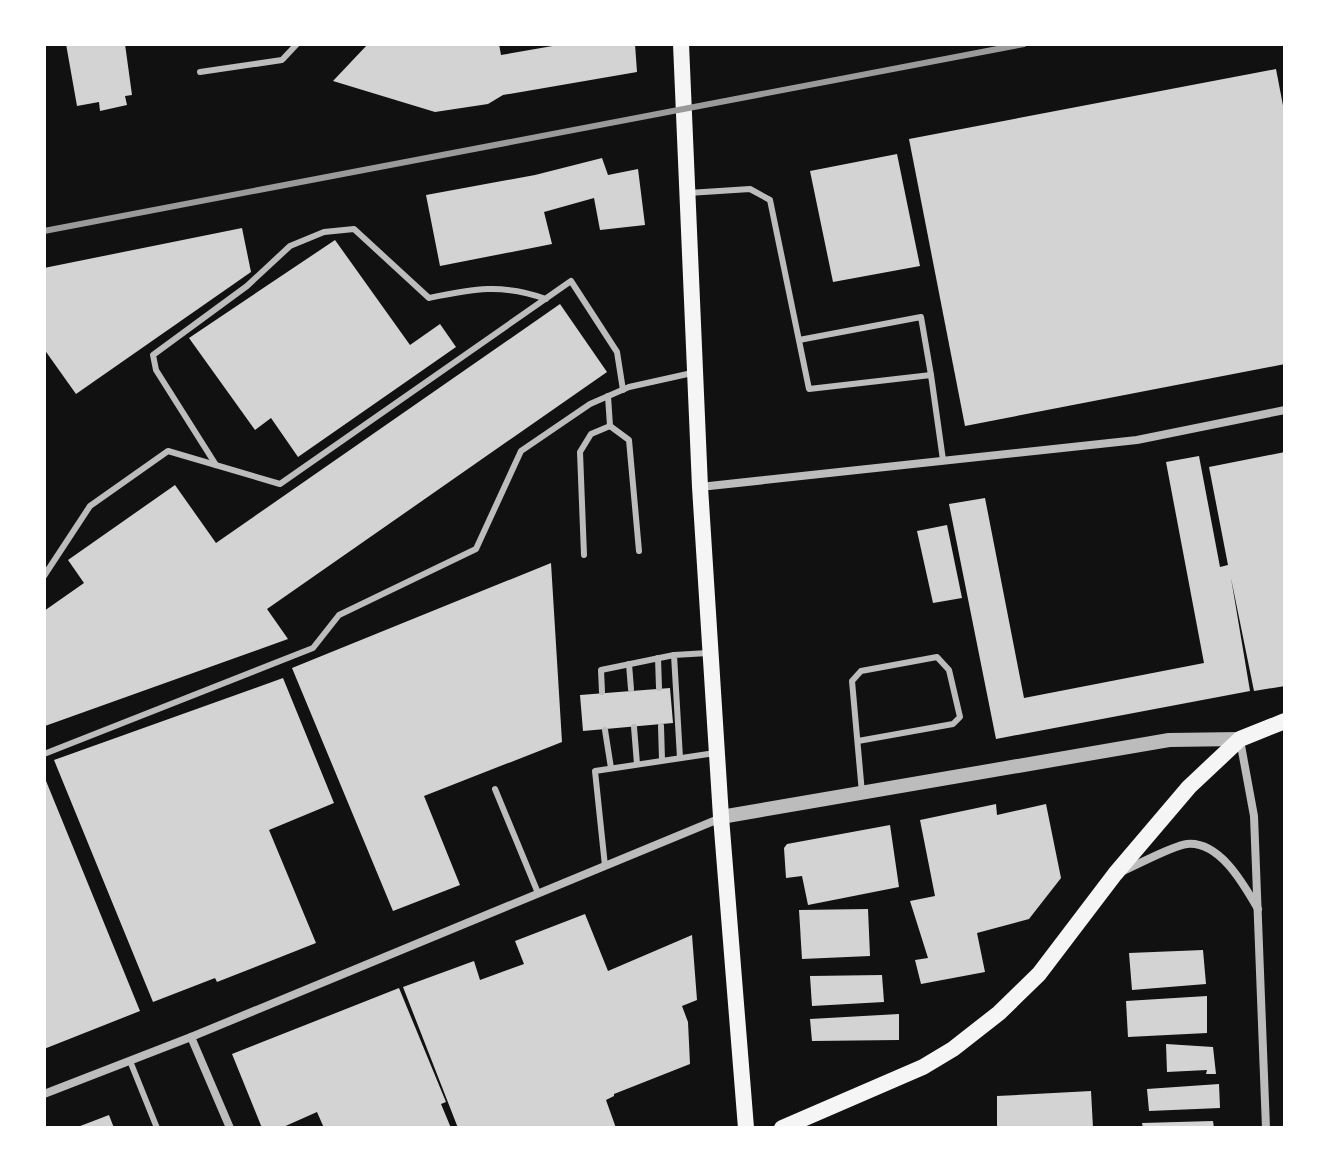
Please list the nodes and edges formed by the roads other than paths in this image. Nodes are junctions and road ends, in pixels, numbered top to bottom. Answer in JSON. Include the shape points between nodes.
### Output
{"nodes":[{"id":1,"x":297,"y":44,"type":"edge"},
{"id":2,"x":681,"y":44,"type":"edge"},
{"id":3,"x":200,"y":72,"type":"dead end"},
{"id":4,"x":688,"y":193,"type":"junction"},
{"id":5,"x":546,"y":299,"type":"junction"},
{"id":6,"x":799,"y":340,"type":"junction"},
{"id":7,"x":695,"y":372,"type":"junction"},
{"id":8,"x":931,"y":375,"type":"junction"},
{"id":9,"x":623,"y":390,"type":"junction"},
{"id":10,"x":608,"y":396,"type":"junction"},
{"id":11,"x":1285,"y":410,"type":"edge"},
{"id":12,"x":610,"y":426,"type":"junction"},
{"id":13,"x":943,"y":460,"type":"junction"},
{"id":14,"x":216,"y":465,"type":"junction"},
{"id":15,"x":700,"y":487,"type":"junction"},
{"id":16,"x":639,"y":551,"type":"dead end"},
{"id":17,"x":584,"y":555,"type":"dead end"},
{"id":18,"x":44,"y":576,"type":"edge"},
{"id":19,"x":710,"y":653,"type":"junction"},
{"id":20,"x":674,"y":655,"type":"junction"},
{"id":21,"x":658,"y":658,"type":"junction"},
{"id":22,"x":629,"y":664,"type":"junction"},
{"id":23,"x":659,"y":688,"type":"dead end"},
{"id":24,"x":631,"y":689,"type":"dead end"},
{"id":25,"x":602,"y":692,"type":"dead end"},
{"id":26,"x":1285,"y":721,"type":"edge"},
{"id":27,"x":661,"y":726,"type":"dead end"},
{"id":28,"x":634,"y":727,"type":"dead end"},
{"id":29,"x":605,"y":730,"type":"dead end"},
{"id":30,"x":1240,"y":739,"type":"junction"},
{"id":31,"x":858,"y":741,"type":"junction"},
{"id":32,"x":717,"y":753,"type":"junction"},
{"id":33,"x":44,"y":754,"type":"edge"},
{"id":34,"x":680,"y":758,"type":"junction"},
{"id":35,"x":662,"y":760,"type":"junction"},
{"id":36,"x":637,"y":764,"type":"junction"},
{"id":37,"x":611,"y":768,"type":"junction"},
{"id":38,"x":495,"y":789,"type":"dead end"},
{"id":39,"x":862,"y":793,"type":"junction"},
{"id":40,"x":721,"y":817,"type":"junction"},
{"id":41,"x":605,"y":866,"type":"junction"},
{"id":42,"x":1115,"y":874,"type":"junction"},
{"id":43,"x":538,"y":893,"type":"junction"},
{"id":44,"x":1259,"y":910,"type":"junction"},
{"id":45,"x":191,"y":1037,"type":"junction"},
{"id":46,"x":130,"y":1061,"type":"junction"},
{"id":47,"x":44,"y":1094,"type":"edge"},
{"id":48,"x":157,"y":1128,"type":"edge"},
{"id":49,"x":230,"y":1128,"type":"edge"},
{"id":50,"x":746,"y":1128,"type":"edge"},
{"id":51,"x":782,"y":1128,"type":"edge"},
{"id":52,"x":1266,"y":1128,"type":"edge"}],
"edges":[{"from":1,"to":3,"type":"lane","via":[[282,60]]},
{"from":2,"to":4,"type":"main road"},
{"from":4,"to":6,"type":"lane","via":[[750,189],[770,200]]},
{"from":4,"to":7,"type":"main road"},
{"from":5,"to":9,"type":"lane","via":[[571,281],[617,352]]},
{"from":5,"to":14,"type":"lane","via":[[280,484]]},
{"from":5,"to":14,"type":"lane","via":[[520,290],[478,289],[429,298],[354,229],[324,232],[290,246],[247,286],[153,355],[156,370]]},
{"from":6,"to":8,"type":"lane","via":[[809,389]]},
{"from":6,"to":8,"type":"lane","via":[[921,317]]},
{"from":7,"to":9,"type":"lane"},
{"from":7,"to":15,"type":"main road"},
{"from":8,"to":13,"type":"lane"},
{"from":9,"to":10,"type":"lane"},
{"from":10,"to":12,"type":"lane"},
{"from":10,"to":33,"type":"lane","via":[[521,451],[476,549],[339,615],[313,648]]},
{"from":11,"to":13,"type":"street","via":[[1137,440]]},
{"from":12,"to":16,"type":"lane","via":[[629,440]]},
{"from":12,"to":17,"type":"lane","via":[[591,434],[580,452]]},
{"from":13,"to":15,"type":"street"},
{"from":14,"to":18,"type":"lane","via":[[168,451],[90,506]]},
{"from":15,"to":19,"type":"main road"},
{"from":19,"to":20,"type":"lane"},
{"from":19,"to":32,"type":"main road"},
{"from":20,"to":21,"type":"lane"},
{"from":20,"to":34,"type":"lane"},
{"from":21,"to":22,"type":"lane"},
{"from":21,"to":23,"type":"lane"},
{"from":22,"to":24,"type":"lane"},
{"from":22,"to":25,"type":"lane","via":[[601,670]]},
{"from":26,"to":30,"type":"main road"},
{"from":27,"to":35,"type":"lane"},
{"from":28,"to":36,"type":"lane"},
{"from":29,"to":37,"type":"lane"},
{"from":30,"to":39,"type":"street","via":[[1169,740]]},
{"from":30,"to":42,"type":"main road","via":[[1189,787]]},
{"from":30,"to":44,"type":"street","via":[[1254,816]]},
{"from":31,"to":31,"type":"lane","via":[[852,681],[861,671],[937,657],[949,670],[960,717],[953,724]]},
{"from":31,"to":39,"type":"lane"},
{"from":32,"to":34,"type":"lane"},
{"from":32,"to":40,"type":"main road"},
{"from":34,"to":35,"type":"lane"},
{"from":35,"to":36,"type":"lane"},
{"from":36,"to":37,"type":"lane"},
{"from":37,"to":41,"type":"lane","via":[[595,771]]},
{"from":38,"to":43,"type":"lane"},
{"from":39,"to":40,"type":"street"},
{"from":40,"to":41,"type":"street"},
{"from":40,"to":50,"type":"main road"},
{"from":41,"to":43,"type":"street"},
{"from":42,"to":44,"type":"street","via":[[1187,844],[1210,850],[1238,873]]},
{"from":42,"to":51,"type":"main road","via":[[1039,974],[953,1049]]},
{"from":43,"to":45,"type":"street"},
{"from":44,"to":52,"type":"street"},
{"from":45,"to":46,"type":"street"},
{"from":45,"to":49,"type":"street"},
{"from":46,"to":47,"type":"street"},
{"from":46,"to":48,"type":"lane"}]}
